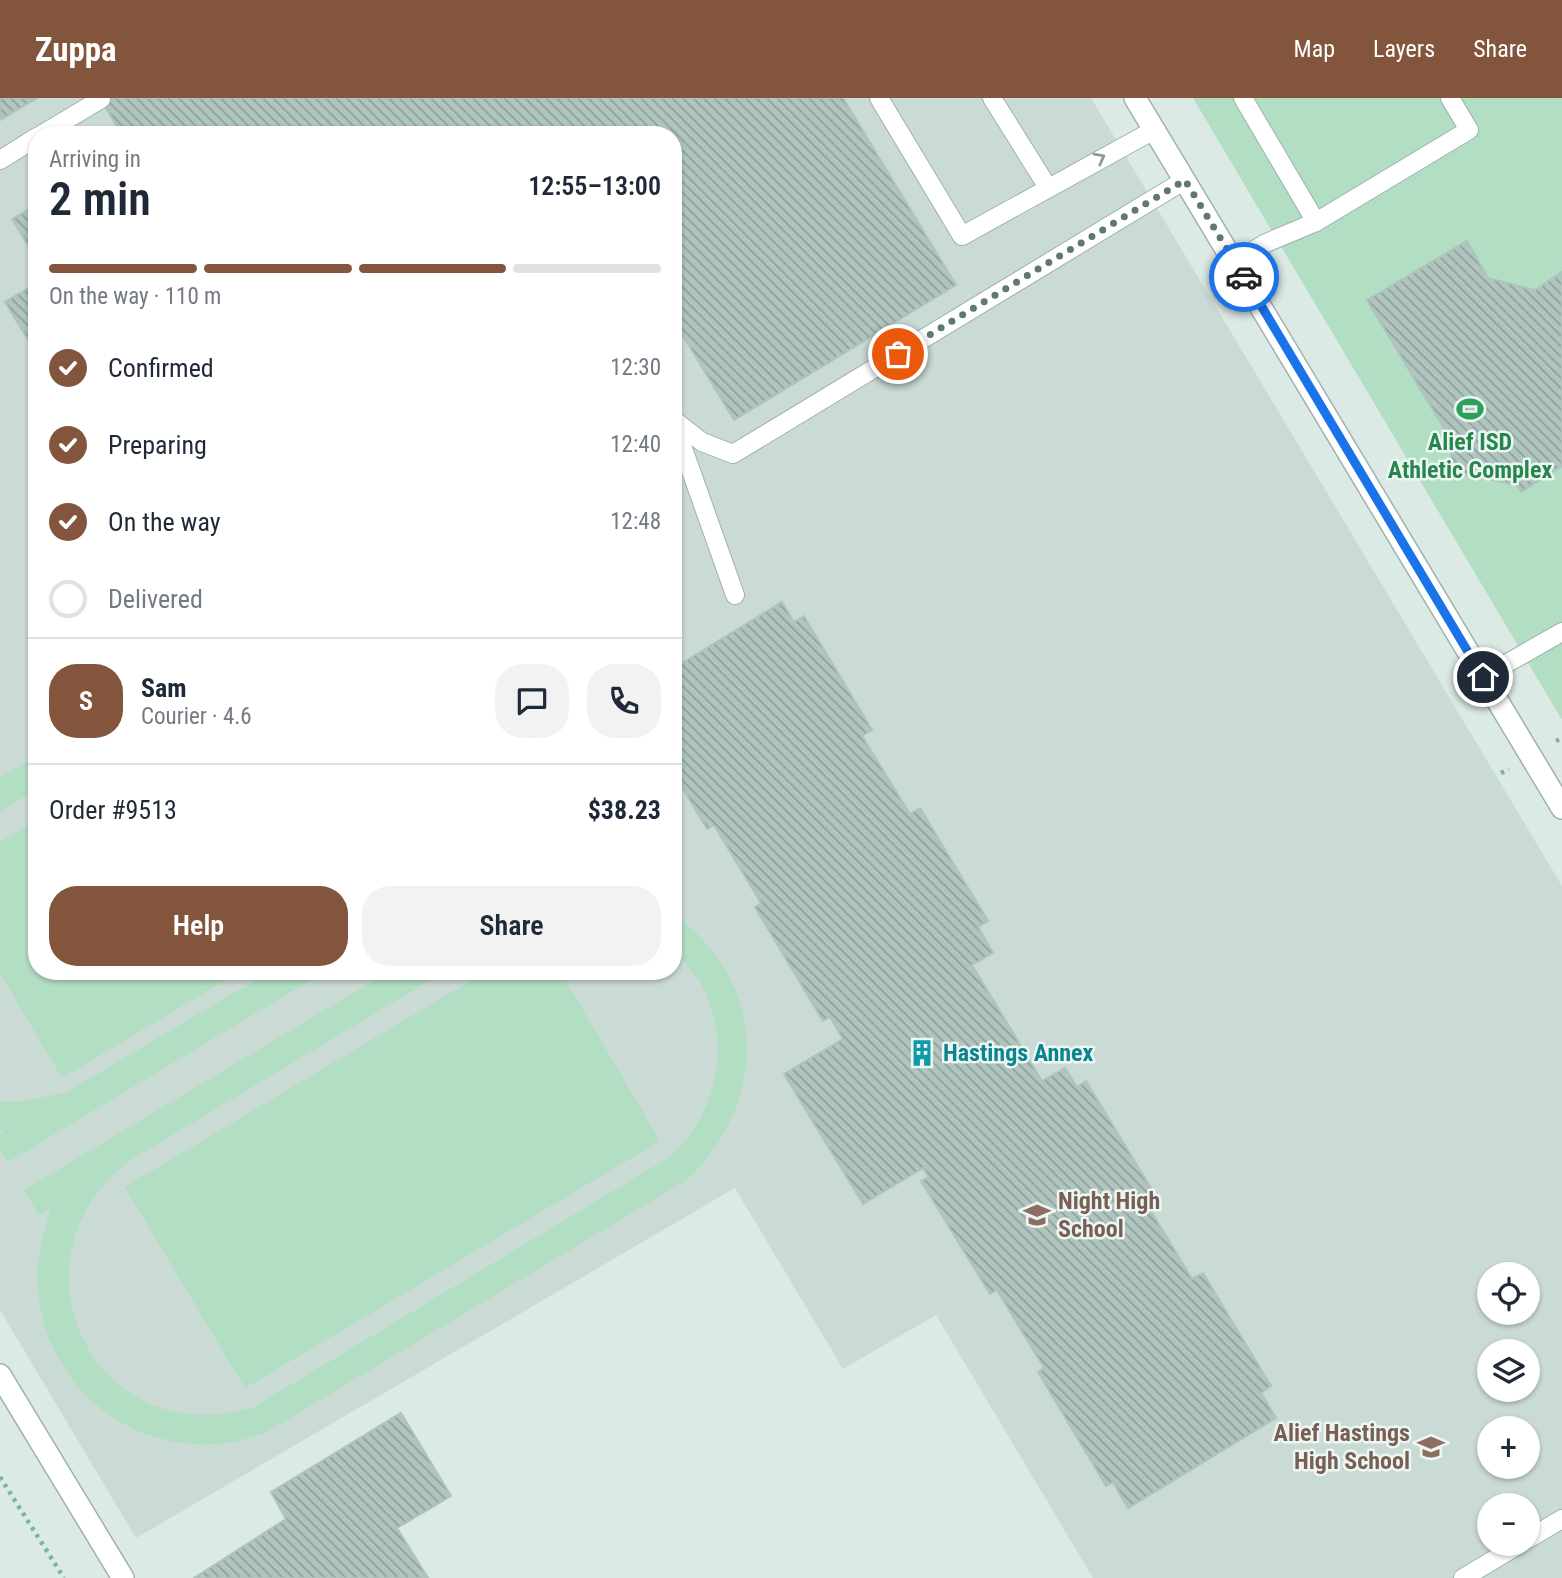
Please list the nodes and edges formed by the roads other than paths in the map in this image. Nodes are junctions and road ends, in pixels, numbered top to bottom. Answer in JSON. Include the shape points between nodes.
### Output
{"nodes":[{"id":1,"x":879,"y":98,"type":"edge"},
{"id":2,"x":992,"y":98,"type":"edge"},
{"id":3,"x":1135,"y":98,"type":"edge"},
{"id":4,"x":1243,"y":98,"type":"edge"},
{"id":5,"x":1450,"y":98,"type":"edge"},
{"id":6,"x":101,"y":99,"type":"edge"},
{"id":7,"x":56,"y":126,"type":"edge"},
{"id":8,"x":1154,"y":130,"type":"junction"},
{"id":9,"x":28,"y":143,"type":"edge"},
{"id":10,"x":0,"y":160,"type":"edge"},
{"id":11,"x":1185,"y":180,"type":"junction"},
{"id":12,"x":1047,"y":186,"type":"junction"},
{"id":13,"x":1316,"y":222,"type":"junction"},
{"id":14,"x":1234,"y":262,"type":"junction"},
{"id":15,"x":682,"y":427,"type":"edge"},
{"id":16,"x":682,"y":443,"type":"edge"},
{"id":17,"x":736,"y":595,"type":"dead end"},
{"id":18,"x":1562,"y":632,"type":"edge"},
{"id":19,"x":1483,"y":677,"type":"junction"},
{"id":20,"x":1562,"y":808,"type":"edge"},
{"id":21,"x":0,"y":1374,"type":"edge"},
{"id":22,"x":1562,"y":1519,"type":"edge"},
{"id":23,"x":1540,"y":1532,"type":"edge"},
{"id":24,"x":1500,"y":1556,"type":"edge"},
{"id":25,"x":123,"y":1578,"type":"edge"},
{"id":26,"x":1463,"y":1578,"type":"edge"}],
"edges":[{"from":1,"to":12,"type":"lane","via":[[962,236]]},
{"from":2,"to":12,"type":"lane"},
{"from":3,"to":8,"type":"street"},
{"from":4,"to":13,"type":"lane"},
{"from":5,"to":13,"type":"lane","via":[[1469,130]]},
{"from":6,"to":7,"type":"lane"},
{"from":8,"to":11,"type":"street"},
{"from":12,"to":8,"type":"lane","one_way":true},
{"from":9,"to":10,"type":"lane"},
{"from":11,"to":14,"type":"street"},
{"from":11,"to":15,"type":"lane","via":[[733,454],[702,442]]},
{"from":13,"to":14,"type":"lane"},
{"from":14,"to":19,"type":"street"},
{"from":16,"to":17,"type":"lane"},
{"from":18,"to":19,"type":"lane"},
{"from":19,"to":20,"type":"street"},
{"from":21,"to":25,"type":"street"},
{"from":22,"to":23,"type":"lane"},
{"from":24,"to":26,"type":"lane"}]}
